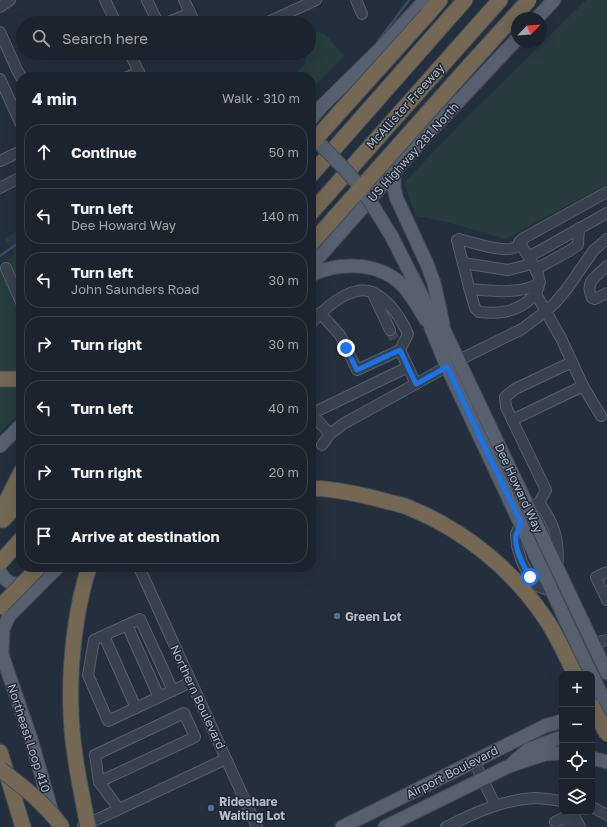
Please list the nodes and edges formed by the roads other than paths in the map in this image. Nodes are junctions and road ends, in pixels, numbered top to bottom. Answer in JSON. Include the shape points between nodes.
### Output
{"nodes":[{"id":1,"x":10,"y":0,"type":"edge"},
{"id":2,"x":105,"y":0,"type":"edge"},
{"id":3,"x":147,"y":0,"type":"edge"},
{"id":4,"x":184,"y":0,"type":"edge"},
{"id":5,"x":316,"y":0,"type":"edge"},
{"id":6,"x":356,"y":0,"type":"edge"},
{"id":7,"x":425,"y":0,"type":"edge"},
{"id":8,"x":440,"y":0,"type":"edge"},
{"id":9,"x":465,"y":0,"type":"edge"},
{"id":10,"x":500,"y":0,"type":"edge"},
{"id":11,"x":529,"y":0,"type":"edge"},
{"id":12,"x":554,"y":0,"type":"edge"},
{"id":13,"x":0,"y":6,"type":"edge"},
{"id":14,"x":543,"y":12,"type":"edge"},
{"id":15,"x":190,"y":13,"type":"junction"},
{"id":16,"x":362,"y":14,"type":"dead end"},
{"id":17,"x":113,"y":16,"type":"edge"},
{"id":18,"x":155,"y":16,"type":"edge"},
{"id":19,"x":183,"y":16,"type":"edge"},
{"id":20,"x":192,"y":16,"type":"edge"},
{"id":21,"x":281,"y":16,"type":"edge"},
{"id":22,"x":0,"y":32,"type":"edge"},
{"id":23,"x":511,"y":46,"type":"edge"},
{"id":24,"x":133,"y":60,"type":"edge"},
{"id":25,"x":18,"y":72,"type":"edge"},
{"id":26,"x":139,"y":72,"type":"edge"},
{"id":27,"x":0,"y":79,"type":"edge"},
{"id":28,"x":16,"y":113,"type":"edge"},
{"id":29,"x":316,"y":113,"type":"edge"},
{"id":30,"x":316,"y":138,"type":"edge"},
{"id":31,"x":316,"y":141,"type":"edge"},
{"id":32,"x":16,"y":153,"type":"edge"},
{"id":33,"x":0,"y":161,"type":"edge"},
{"id":34,"x":316,"y":169,"type":"edge"},
{"id":35,"x":394,"y":172,"type":"junction"},
{"id":36,"x":16,"y":180,"type":"edge"},
{"id":37,"x":0,"y":188,"type":"edge"},
{"id":38,"x":607,"y":192,"type":"edge"},
{"id":39,"x":316,"y":207,"type":"edge"},
{"id":40,"x":576,"y":209,"type":"junction"},
{"id":41,"x":607,"y":213,"type":"edge"},
{"id":42,"x":582,"y":227,"type":"junction"},
{"id":43,"x":316,"y":238,"type":"edge"},
{"id":44,"x":607,"y":239,"type":"edge"},
{"id":45,"x":520,"y":242,"type":"junction"},
{"id":46,"x":316,"y":260,"type":"edge"},
{"id":47,"x":530,"y":260,"type":"junction"},
{"id":48,"x":463,"y":263,"type":"junction"},
{"id":49,"x":607,"y":266,"type":"edge"},
{"id":50,"x":6,"y":268,"type":"dead end"},
{"id":51,"x":536,"y":271,"type":"junction"},
{"id":52,"x":316,"y":272,"type":"edge"},
{"id":53,"x":540,"y":282,"type":"junction"},
{"id":54,"x":469,"y":287,"type":"junction"},
{"id":55,"x":16,"y":291,"type":"edge"},
{"id":56,"x":371,"y":291,"type":"junction"},
{"id":57,"x":607,"y":293,"type":"edge"},
{"id":58,"x":536,"y":294,"type":"junction"},
{"id":59,"x":546,"y":312,"type":"junction"},
{"id":60,"x":320,"y":313,"type":"junction"},
{"id":61,"x":316,"y":317,"type":"edge"},
{"id":62,"x":437,"y":328,"type":"junction"},
{"id":63,"x":390,"y":330,"type":"tunnel mouth"},
{"id":64,"x":395,"y":340,"type":"tunnel mouth"},
{"id":65,"x":400,"y":350,"type":"junction"},
{"id":66,"x":459,"y":360,"type":"junction"},
{"id":67,"x":572,"y":362,"type":"junction"},
{"id":68,"x":447,"y":367,"type":"junction"},
{"id":69,"x":408,"y":368,"type":"junction"},
{"id":70,"x":0,"y":379,"type":"edge"},
{"id":71,"x":16,"y":379,"type":"edge"},
{"id":72,"x":416,"y":384,"type":"junction"},
{"id":73,"x":583,"y":386,"type":"junction"},
{"id":74,"x":316,"y":412,"type":"edge"},
{"id":75,"x":601,"y":416,"type":"dead end"},
{"id":76,"x":316,"y":420,"type":"edge"},
{"id":77,"x":512,"y":420,"type":"junction"},
{"id":78,"x":16,"y":430,"type":"edge"},
{"id":79,"x":330,"y":434,"type":"junction"},
{"id":80,"x":322,"y":445,"type":"dead end"},
{"id":81,"x":1,"y":447,"type":"edge"},
{"id":82,"x":16,"y":483,"type":"edge"},
{"id":83,"x":0,"y":484,"type":"edge"},
{"id":84,"x":16,"y":484,"type":"edge"},
{"id":85,"x":316,"y":488,"type":"edge"},
{"id":86,"x":16,"y":505,"type":"edge"},
{"id":87,"x":527,"y":511,"type":"junction"},
{"id":88,"x":2,"y":518,"type":"edge"},
{"id":89,"x":16,"y":545,"type":"edge"},
{"id":90,"x":0,"y":563,"type":"edge"},
{"id":91,"x":0,"y":572,"type":"edge"},
{"id":92,"x":34,"y":572,"type":"edge"},
{"id":93,"x":49,"y":572,"type":"edge"},
{"id":94,"x":52,"y":572,"type":"edge"},
{"id":95,"x":88,"y":572,"type":"edge"},
{"id":96,"x":141,"y":572,"type":"edge"},
{"id":97,"x":607,"y":572,"type":"edge"},
{"id":98,"x":554,"y":593,"type":"junction"},
{"id":99,"x":607,"y":600,"type":"edge"},
{"id":100,"x":0,"y":607,"type":"edge"},
{"id":101,"x":127,"y":625,"type":"junction"},
{"id":102,"x":104,"y":636,"type":"junction"},
{"id":103,"x":607,"y":640,"type":"edge"},
{"id":104,"x":593,"y":643,"type":"junction"},
{"id":105,"x":1,"y":651,"type":"edge"},
{"id":106,"x":606,"y":668,"type":"edge"},
{"id":107,"x":585,"y":671,"type":"edge"},
{"id":108,"x":586,"y":671,"type":"edge"},
{"id":109,"x":191,"y":682,"type":"junction"},
{"id":110,"x":595,"y":687,"type":"edge"},
{"id":111,"x":173,"y":691,"type":"junction"},
{"id":112,"x":159,"y":697,"type":"junction"},
{"id":113,"x":593,"y":707,"type":"edge"},
{"id":114,"x":594,"y":707,"type":"edge"},
{"id":115,"x":607,"y":707,"type":"edge"},
{"id":116,"x":136,"y":708,"type":"junction"},
{"id":117,"x":595,"y":711,"type":"edge"},
{"id":118,"x":559,"y":721,"type":"edge"},
{"id":119,"x":607,"y":723,"type":"edge"},
{"id":120,"x":595,"y":727,"type":"edge"},
{"id":121,"x":607,"y":734,"type":"edge"},
{"id":122,"x":559,"y":738,"type":"edge"},
{"id":123,"x":0,"y":752,"type":"edge"},
{"id":124,"x":559,"y":753,"type":"edge"},
{"id":125,"x":226,"y":759,"type":"junction"},
{"id":126,"x":595,"y":759,"type":"edge"},
{"id":127,"x":474,"y":761,"type":"junction"},
{"id":128,"x":607,"y":762,"type":"edge"},
{"id":129,"x":509,"y":766,"type":"junction"},
{"id":130,"x":0,"y":769,"type":"edge"},
{"id":131,"x":482,"y":779,"type":"junction"},
{"id":132,"x":99,"y":782,"type":"junction"},
{"id":133,"x":559,"y":801,"type":"edge"},
{"id":134,"x":495,"y":805,"type":"junction"},
{"id":135,"x":119,"y":809,"type":"junction"},
{"id":136,"x":595,"y":809,"type":"edge"},
{"id":137,"x":607,"y":815,"type":"edge"},
{"id":138,"x":575,"y":818,"type":"edge"},
{"id":139,"x":555,"y":822,"type":"dead end"},
{"id":140,"x":23,"y":827,"type":"edge"},
{"id":141,"x":56,"y":827,"type":"edge"},
{"id":142,"x":62,"y":827,"type":"edge"},
{"id":143,"x":81,"y":827,"type":"edge"},
{"id":144,"x":88,"y":827,"type":"edge"},
{"id":145,"x":257,"y":827,"type":"edge"},
{"id":146,"x":342,"y":827,"type":"edge"},
{"id":147,"x":385,"y":827,"type":"edge"},
{"id":148,"x":446,"y":827,"type":"edge"},
{"id":149,"x":567,"y":827,"type":"edge"}],
"edges":[{"from":1,"to":13,"type":"street"},
{"from":2,"to":17,"type":"street"},
{"from":3,"to":18,"type":"street"},
{"from":4,"to":15,"type":"street"},
{"from":5,"to":21,"type":"street"},
{"from":6,"to":16,"type":"street"},
{"from":7,"to":29,"type":"main road"},
{"from":8,"to":30,"type":"highway","bridge":true},
{"from":9,"to":34,"type":"highway","name":"McAllister Freeway"},
{"from":10,"to":39,"type":"highway","name":"McAllister Freeway"},
{"from":11,"to":43,"type":"highway","bridge":true},
{"from":12,"to":14,"type":"main road"},
{"from":15,"to":19,"type":"street"},
{"from":15,"to":20,"type":"street"},
{"from":22,"to":25,"type":"street"},
{"from":23,"to":35,"type":"main road","name":"US Highway 281 North"},
{"from":24,"to":26,"type":"street"},
{"from":27,"to":28,"type":"street"},
{"from":31,"to":62,"type":"main road","name":"Dee Howard Way","bridge":true,"via":[[334,158],[372,204],[392,237]]},
{"from":32,"to":33,"type":"street"},
{"from":35,"to":46,"type":"main road","name":"US Highway 281 North"},
{"from":35,"to":62,"type":"main road","via":[[396,197],[434,284]]},
{"from":36,"to":37,"type":"street"},
{"from":38,"to":40,"type":"street"},
{"from":40,"to":42,"type":"street"},
{"from":40,"to":45,"type":"street"},
{"from":41,"to":42,"type":"street"},
{"from":42,"to":47,"type":"street","via":[[532,255]]},
{"from":42,"to":51,"type":"street","via":[[578,244]]},
{"from":44,"to":59,"type":"street","via":[[594,250],[566,290]]},
{"from":45,"to":47,"type":"street"},
{"from":45,"to":48,"type":"street","via":[[516,247],[500,249],[459,239],[457,240]]},
{"from":47,"to":48,"type":"street","via":[[528,265],[508,270]]},
{"from":47,"to":51,"type":"street"},
{"from":48,"to":54,"type":"street"},
{"from":49,"to":57,"type":"street","via":[[588,288],[595,300]]},
{"from":50,"to":55,"type":"street"},
{"from":51,"to":53,"type":"street"},
{"from":52,"to":62,"type":"main road","via":[[340,266],[382,271],[400,282]]},
{"from":53,"to":54,"type":"street","via":[[528,288],[504,291]]},
{"from":53,"to":58,"type":"street"},
{"from":54,"to":58,"type":"street","via":[[475,308],[479,312],[514,310]]},
{"from":56,"to":60,"type":"street","via":[[358,290],[342,297]]},
{"from":56,"to":63,"type":"street"},
{"from":56,"to":65,"type":"street","via":[[390,304],[403,322],[408,334]]},
{"from":58,"to":59,"type":"street"},
{"from":59,"to":66,"type":"street","via":[[522,329]]},
{"from":59,"to":67,"type":"street"},
{"from":60,"to":61,"type":"street"},
{"from":60,"to":65,"type":"street","via":[[340,335],[357,370]]},
{"from":62,"to":66,"type":"main road","name":"Dee Howard Way"},
{"from":62,"to":68,"type":"main road","name":"Dee Howard Way"},
{"from":64,"to":65,"type":"street"},
{"from":65,"to":69,"type":"street"},
{"from":66,"to":68,"type":"street"},
{"from":66,"to":87,"type":"main road","name":"Dee Howard Way"},
{"from":67,"to":73,"type":"street"},
{"from":67,"to":77,"type":"street","via":[[515,389],[505,397]]},
{"from":68,"to":72,"type":"street"},
{"from":68,"to":87,"type":"main road","name":"Dee Howard Way"},
{"from":69,"to":72,"type":"street"},
{"from":69,"to":74,"type":"street"},
{"from":70,"to":71,"type":"highway"},
{"from":72,"to":79,"type":"street","via":[[343,424]]},
{"from":73,"to":75,"type":"street"},
{"from":73,"to":77,"type":"street"},
{"from":76,"to":79,"type":"street"},
{"from":77,"to":87,"type":"street","via":[[546,490]]},
{"from":78,"to":81,"type":"main road"},
{"from":79,"to":80,"type":"street"},
{"from":82,"to":83,"type":"highway"},
{"from":84,"to":88,"type":"highway"},
{"from":85,"to":107,"type":"highway","bridge":true,"via":[[372,497],[410,508],[438,521],[478,547],[530,597]]},
{"from":86,"to":88,"type":"highway"},
{"from":87,"to":98,"type":"main road","name":"Dee Howard Way"},
{"from":87,"to":104,"type":"main road","name":"Dee Howard Way","via":[[558,568]]},
{"from":89,"to":90,"type":"highway"},
{"from":91,"to":93,"type":"main road","via":[[5,580],[13,584],[32,583]]},
{"from":92,"to":100,"type":"highway","bridge":true},
{"from":94,"to":105,"type":"main road","via":[[9,616],[3,629]]},
{"from":95,"to":144,"type":"highway","bridge":true,"via":[[77,623],[70,713],[75,758]]},
{"from":96,"to":109,"type":"street","name":"Northern Boulevard"},
{"from":97,"to":99,"type":"street","via":[[596,577]]},
{"from":98,"to":104,"type":"main road","via":[[568,608],[587,644]]},
{"from":98,"to":108,"type":"main road","name":"Dee Howard Way"},
{"from":101,"to":102,"type":"street"},
{"from":101,"to":111,"type":"street","via":[[140,619]]},
{"from":101,"to":112,"type":"street"},
{"from":102,"to":116,"type":"street"},
{"from":102,"to":116,"type":"street","via":[[94,640],[88,675],[108,721]]},
{"from":103,"to":104,"type":"street"},
{"from":104,"to":106,"type":"main road","name":"Dee Howard Way"},
{"from":105,"to":141,"type":"main road","name":"Northeast Loop 410","via":[[31,739]]},
{"from":109,"to":111,"type":"street"},
{"from":109,"to":125,"type":"street","name":"Northern Boulevard"},
{"from":110,"to":115,"type":"main road","name":"Dee Howard Way"},
{"from":111,"to":112,"type":"street"},
{"from":112,"to":116,"type":"street"},
{"from":113,"to":121,"type":"highway","bridge":true},
{"from":114,"to":119,"type":"highway","bridge":true},
{"from":115,"to":117,"type":"main road"},
{"from":118,"to":127,"type":"main road","name":"Airport Boulevard","via":[[544,726]]},
{"from":119,"to":120,"type":"main road"},
{"from":122,"to":129,"type":"main road","via":[[529,749]]},
{"from":123,"to":140,"type":"highway"},
{"from":124,"to":129,"type":"main road","name":"Airport Boulevard","via":[[545,754]]},
{"from":125,"to":135,"type":"street"},
{"from":125,"to":145,"type":"street","name":"Northern Boulevard"},
{"from":126,"to":128,"type":"main road"},
{"from":127,"to":131,"type":"street"},
{"from":127,"to":146,"type":"main road","name":"Airport Boulevard"},
{"from":129,"to":131,"type":"main road","name":"Airport Boulevard"},
{"from":130,"to":142,"type":"highway","bridge":true,"via":[[30,791]]},
{"from":131,"to":134,"type":"street"},
{"from":131,"to":147,"type":"main road","name":"Airport Boulevard"},
{"from":132,"to":132,"type":"street","via":[[95,755],[184,713],[195,737]]},
{"from":132,"to":135,"type":"street"},
{"from":133,"to":134,"type":"street","via":[[535,798]]},
{"from":134,"to":148,"type":"street"},
{"from":135,"to":143,"type":"street"},
{"from":136,"to":137,"type":"street"},
{"from":138,"to":139,"type":"street"},
{"from":138,"to":149,"type":"street"}]}
